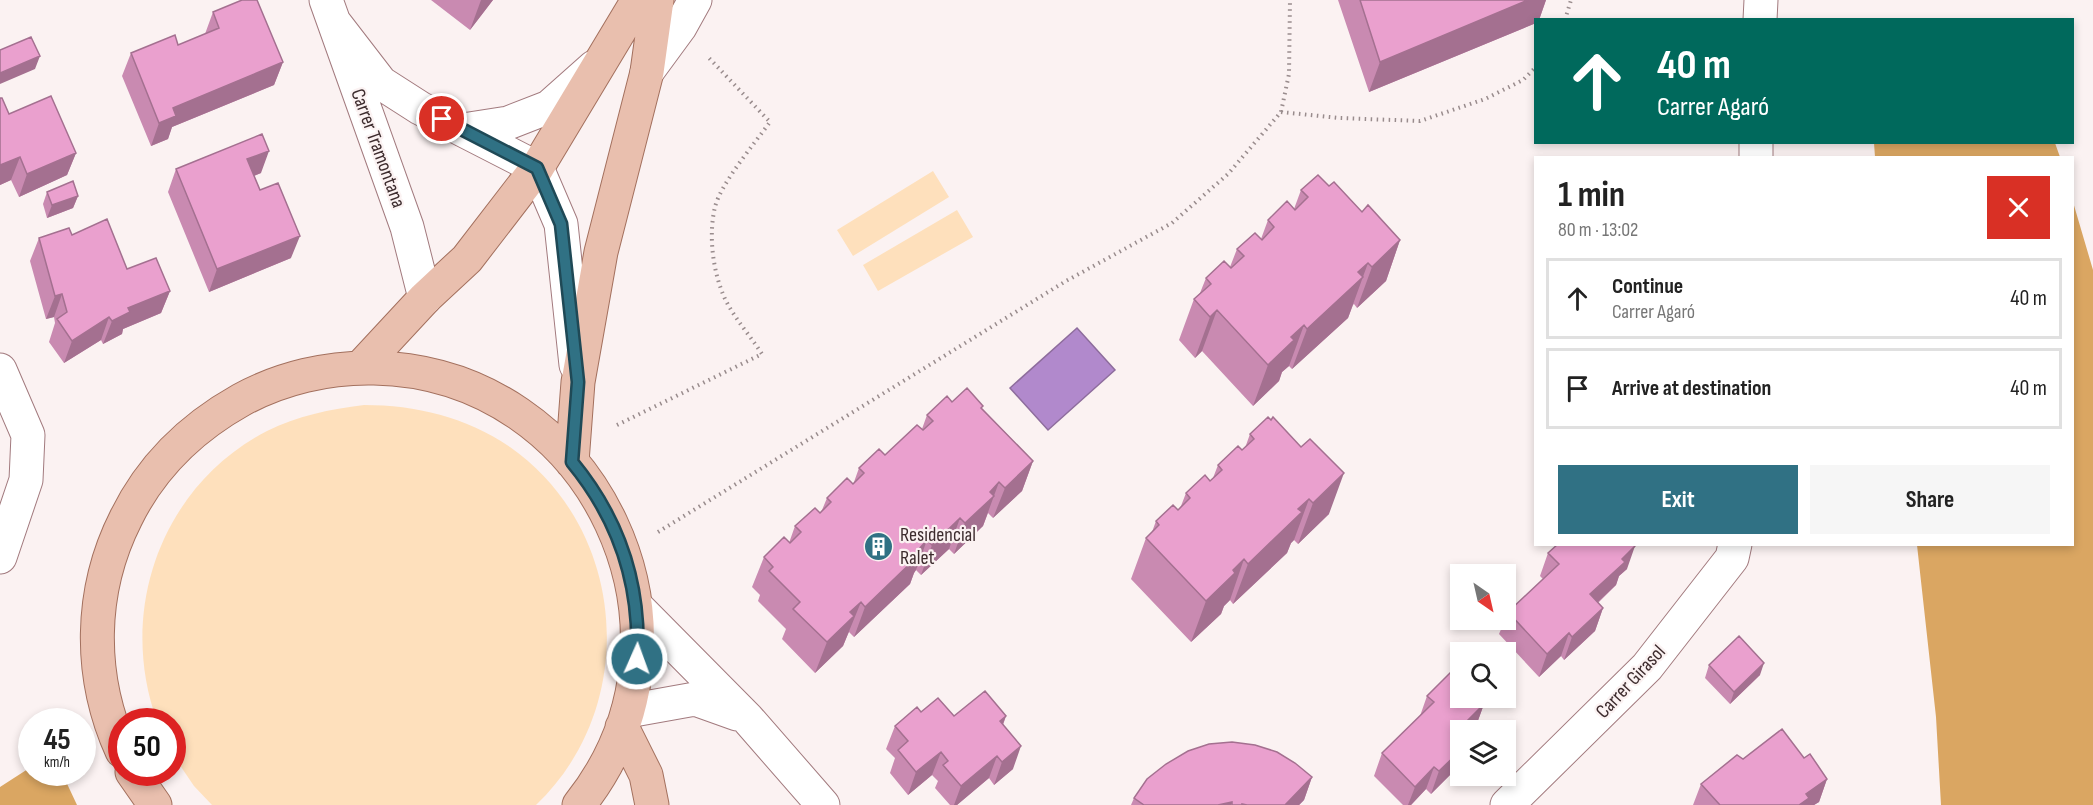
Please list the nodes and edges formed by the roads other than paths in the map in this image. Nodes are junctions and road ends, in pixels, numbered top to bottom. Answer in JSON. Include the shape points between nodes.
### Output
{"nodes":[{"id":1,"x":638,"y":0,"type":"edge"},
{"id":2,"x":657,"y":0,"type":"edge"},
{"id":3,"x":1761,"y":0,"type":"edge"},
{"id":4,"x":330,"y":11,"type":"edge"},
{"id":5,"x":687,"y":14,"type":"edge"},
{"id":6,"x":1760,"y":18,"type":"edge"},
{"id":7,"x":602,"y":60,"type":"junction"},
{"id":8,"x":646,"y":72,"type":"junction"},
{"id":9,"x":463,"y":130,"type":"junction"},
{"id":10,"x":537,"y":168,"type":"junction"},
{"id":11,"x":425,"y":298,"type":"junction"},
{"id":12,"x":360,"y":368,"type":"junction"},
{"id":13,"x":0,"y":370,"type":"edge"},
{"id":14,"x":578,"y":382,"type":"junction"},
{"id":15,"x":574,"y":454,"type":"junction"},
{"id":16,"x":1735,"y":546,"type":"edge"},
{"id":17,"x":0,"y":557,"type":"edge"},
{"id":18,"x":636,"y":606,"type":"junction"},
{"id":19,"x":108,"y":717,"type":"edge"},
{"id":20,"x":747,"y":718,"type":"junction"},
{"id":21,"x":625,"y":719,"type":"junction"},
{"id":22,"x":141,"y":786,"type":"edge"},
{"id":23,"x":154,"y":805,"type":"edge"},
{"id":24,"x":579,"y":805,"type":"edge"},
{"id":25,"x":652,"y":805,"type":"edge"},
{"id":26,"x":823,"y":805,"type":"edge"},
{"id":27,"x":1507,"y":805,"type":"edge"}],
"edges":[{"from":1,"to":7,"type":"main road"},
{"from":2,"to":8,"type":"main road"},
{"from":3,"to":6,"type":"street"},
{"from":4,"to":9,"type":"street","via":[[381,83]]},
{"from":4,"to":11,"type":"street","name":"Carrer Tramontana","via":[[407,227]]},
{"from":5,"to":8,"type":"street"},
{"from":7,"to":9,"type":"street","via":[[549,107],[508,123]]},
{"from":7,"to":10,"type":"main road"},
{"from":8,"to":14,"type":"main road","via":[[602,252]]},
{"from":9,"to":10,"type":"street"},
{"from":10,"to":11,"type":"main road","via":[[467,259]]},
{"from":10,"to":14,"type":"street","via":[[561,224]]},
{"from":11,"to":12,"type":"main road"},
{"from":12,"to":15,"type":"main road","via":[[397,369],[469,387],[502,403]]},
{"from":12,"to":19,"type":"main road","via":[[303,376],[240,400],[178,445],[158,466],[114,542],[104,579],[97,626],[100,684]]},
{"from":13,"to":17,"type":"street","via":[[28,435],[26,480]]},
{"from":14,"to":15,"type":"main road"},
{"from":15,"to":18,"type":"main road","via":[[617,533]]},
{"from":16,"to":27,"type":"street","name":"Carrer Girasol","via":[[1732,558],[1647,667]]},
{"from":18,"to":20,"type":"street"},
{"from":18,"to":21,"type":"main road","via":[[637,659]]},
{"from":20,"to":21,"type":"street","via":[[695,699]]},
{"from":20,"to":26,"type":"street"},
{"from":21,"to":24,"type":"main road","via":[[607,762]]},
{"from":21,"to":25,"type":"main road","via":[[646,775]]},
{"from":22,"to":23,"type":"main road"}]}
